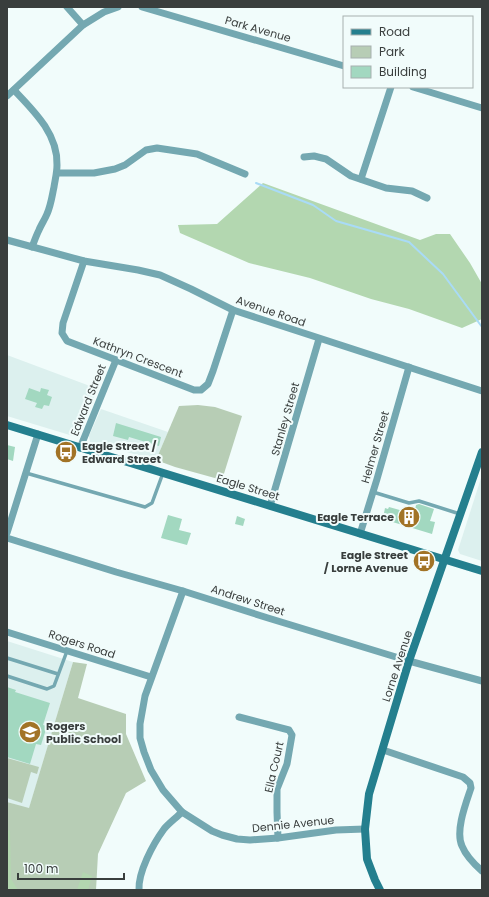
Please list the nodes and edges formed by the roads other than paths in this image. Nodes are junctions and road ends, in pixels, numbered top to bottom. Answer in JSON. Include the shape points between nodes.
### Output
{"nodes":[{"id":1,"x":66,"y":7,"type":"edge"},
{"id":2,"x":118,"y":7,"type":"edge"},
{"id":3,"x":142,"y":7,"type":"edge"},
{"id":4,"x":83,"y":25,"type":"junction"},
{"id":5,"x":343,"y":66,"type":"edge"},
{"id":6,"x":390,"y":88,"type":"edge"},
{"id":7,"x":416,"y":88,"type":"edge"},
{"id":8,"x":14,"y":90,"type":"junction"},
{"id":9,"x":7,"y":96,"type":"edge"},
{"id":10,"x":482,"y":108,"type":"edge"},
{"id":11,"x":304,"y":157,"type":"dead end"},
{"id":12,"x":57,"y":173,"type":"junction"},
{"id":13,"x":245,"y":174,"type":"dead end"},
{"id":14,"x":361,"y":179,"type":"junction"},
{"id":15,"x":427,"y":198,"type":"dead end"},
{"id":16,"x":7,"y":240,"type":"edge"},
{"id":17,"x":32,"y":247,"type":"junction"},
{"id":18,"x":84,"y":261,"type":"junction"},
{"id":19,"x":232,"y":310,"type":"junction"},
{"id":20,"x":319,"y":339,"type":"junction"},
{"id":21,"x":116,"y":360,"type":"junction"},
{"id":22,"x":409,"y":367,"type":"junction"},
{"id":23,"x":482,"y":391,"type":"edge"},
{"id":24,"x":7,"y":425,"type":"edge"},
{"id":25,"x":38,"y":434,"type":"junction"},
{"id":26,"x":80,"y":448,"type":"junction"},
{"id":27,"x":482,"y":452,"type":"edge"},
{"id":28,"x":26,"y":473,"type":"junction"},
{"id":29,"x":162,"y":473,"type":"junction"},
{"id":30,"x":373,"y":492,"type":"junction"},
{"id":31,"x":270,"y":506,"type":"junction"},
{"id":32,"x":460,"y":514,"type":"junction"},
{"id":33,"x":7,"y":533,"type":"edge"},
{"id":34,"x":360,"y":534,"type":"junction"},
{"id":35,"x":7,"y":538,"type":"edge"},
{"id":36,"x":444,"y":560,"type":"junction"},
{"id":37,"x":482,"y":571,"type":"edge"},
{"id":38,"x":183,"y":591,"type":"junction"},
{"id":39,"x":7,"y":632,"type":"edge"},
{"id":40,"x":67,"y":651,"type":"junction"},
{"id":41,"x":7,"y":658,"type":"edge"},
{"id":42,"x":409,"y":661,"type":"junction"},
{"id":43,"x":58,"y":674,"type":"junction"},
{"id":44,"x":7,"y":676,"type":"edge"},
{"id":45,"x":151,"y":677,"type":"junction"},
{"id":46,"x":482,"y":681,"type":"edge"},
{"id":47,"x":239,"y":717,"type":"dead end"},
{"id":48,"x":383,"y":750,"type":"junction"},
{"id":49,"x":182,"y":812,"type":"junction"},
{"id":50,"x":365,"y":829,"type":"junction"},
{"id":51,"x":278,"y":838,"type":"junction"},
{"id":52,"x":482,"y":871,"type":"edge"},
{"id":53,"x":139,"y":890,"type":"edge"},
{"id":54,"x":380,"y":890,"type":"edge"}],
"edges":[{"from":1,"to":4,"type":"street"},
{"from":2,"to":4,"type":"street"},
{"from":3,"to":5,"type":"street","name":"Park Avenue"},
{"from":4,"to":8,"type":"street"},
{"from":6,"to":14,"type":"street"},
{"from":7,"to":10,"type":"street"},
{"from":8,"to":9,"type":"street"},
{"from":8,"to":12,"type":"street","via":[[38,116],[50,134],[55,144]]},
{"from":11,"to":14,"type":"street","via":[[326,159],[351,176]]},
{"from":12,"to":13,"type":"street","via":[[94,173],[115,169],[146,150],[157,148],[197,154]]},
{"from":12,"to":17,"type":"street","via":[[51,204]]},
{"from":14,"to":15,"type":"street"},
{"from":16,"to":17,"type":"street","name":"Avenue Road"},
{"from":17,"to":18,"type":"street","name":"Avenue Road"},
{"from":18,"to":19,"type":"street","name":"Avenue Road","via":[[160,275]]},
{"from":18,"to":21,"type":"street","name":"Kathryn Crescent","via":[[62,333],[67,341]]},
{"from":19,"to":20,"type":"street","name":"Avenue Road"},
{"from":19,"to":21,"type":"street","name":"Kathryn Crescent","via":[[213,371],[208,384],[202,390],[194,390]]},
{"from":20,"to":22,"type":"street","name":"Avenue Road"},
{"from":20,"to":31,"type":"street","name":"Stanley Street"},
{"from":21,"to":26,"type":"street","name":"Edward Street"},
{"from":22,"to":23,"type":"street","name":"Avenue Road"},
{"from":22,"to":30,"type":"street","name":"Helmer Street"},
{"from":24,"to":25,"type":"main road","name":"Eagle Street"},
{"from":25,"to":26,"type":"main road","name":"Eagle Street"},
{"from":25,"to":28,"type":"street"},
{"from":26,"to":29,"type":"main road","name":"Eagle Street"},
{"from":27,"to":32,"type":"main road","name":"Lorne Avenue"},
{"from":28,"to":29,"type":"lane","via":[[145,507],[152,503]]},
{"from":28,"to":33,"type":"street"},
{"from":29,"to":31,"type":"main road","name":"Eagle Street"},
{"from":30,"to":32,"type":"lane","via":[[410,503],[419,501]]},
{"from":30,"to":34,"type":"street","name":"Helmer Street"},
{"from":31,"to":34,"type":"main road","name":"Eagle Street"},
{"from":32,"to":36,"type":"main road","name":"Lorne Avenue"},
{"from":34,"to":36,"type":"main road","name":"Eagle Street"},
{"from":35,"to":38,"type":"street","name":"Andrew Street"},
{"from":36,"to":37,"type":"main road","name":"Eagle Street"},
{"from":36,"to":42,"type":"main road","name":"Lorne Avenue"},
{"from":38,"to":42,"type":"street","name":"Andrew Street"},
{"from":38,"to":45,"type":"street","name":"Dennie Avenue"},
{"from":39,"to":40,"type":"street","name":"Rogers Road"},
{"from":40,"to":43,"type":"lane"},
{"from":40,"to":45,"type":"street","name":"Rogers Road"},
{"from":41,"to":43,"type":"lane"},
{"from":42,"to":46,"type":"street","name":"Andrew Street"},
{"from":42,"to":48,"type":"main road","name":"Lorne Avenue"},
{"from":43,"to":44,"type":"lane","via":[[54,686],[47,689]]},
{"from":45,"to":49,"type":"street","name":"Dennie Avenue","via":[[143,703],[140,738],[151,770],[163,790]]},
{"from":47,"to":51,"type":"street","name":"Ella Court","via":[[289,730],[292,735],[287,764],[277,789]]},
{"from":48,"to":50,"type":"main road","name":"Lorne Avenue","via":[[369,794]]},
{"from":48,"to":52,"type":"street","via":[[463,777],[470,783],[471,788],[460,827],[460,841],[465,853]]},
{"from":49,"to":51,"type":"street","name":"Dennie Avenue","via":[[222,835],[250,840]]},
{"from":49,"to":53,"type":"street","via":[[165,828],[148,856],[138,882]]},
{"from":50,"to":51,"type":"street","name":"Dennie Avenue"},
{"from":50,"to":54,"type":"main road","name":"Lorne Avenue","via":[[367,859]]}]}
